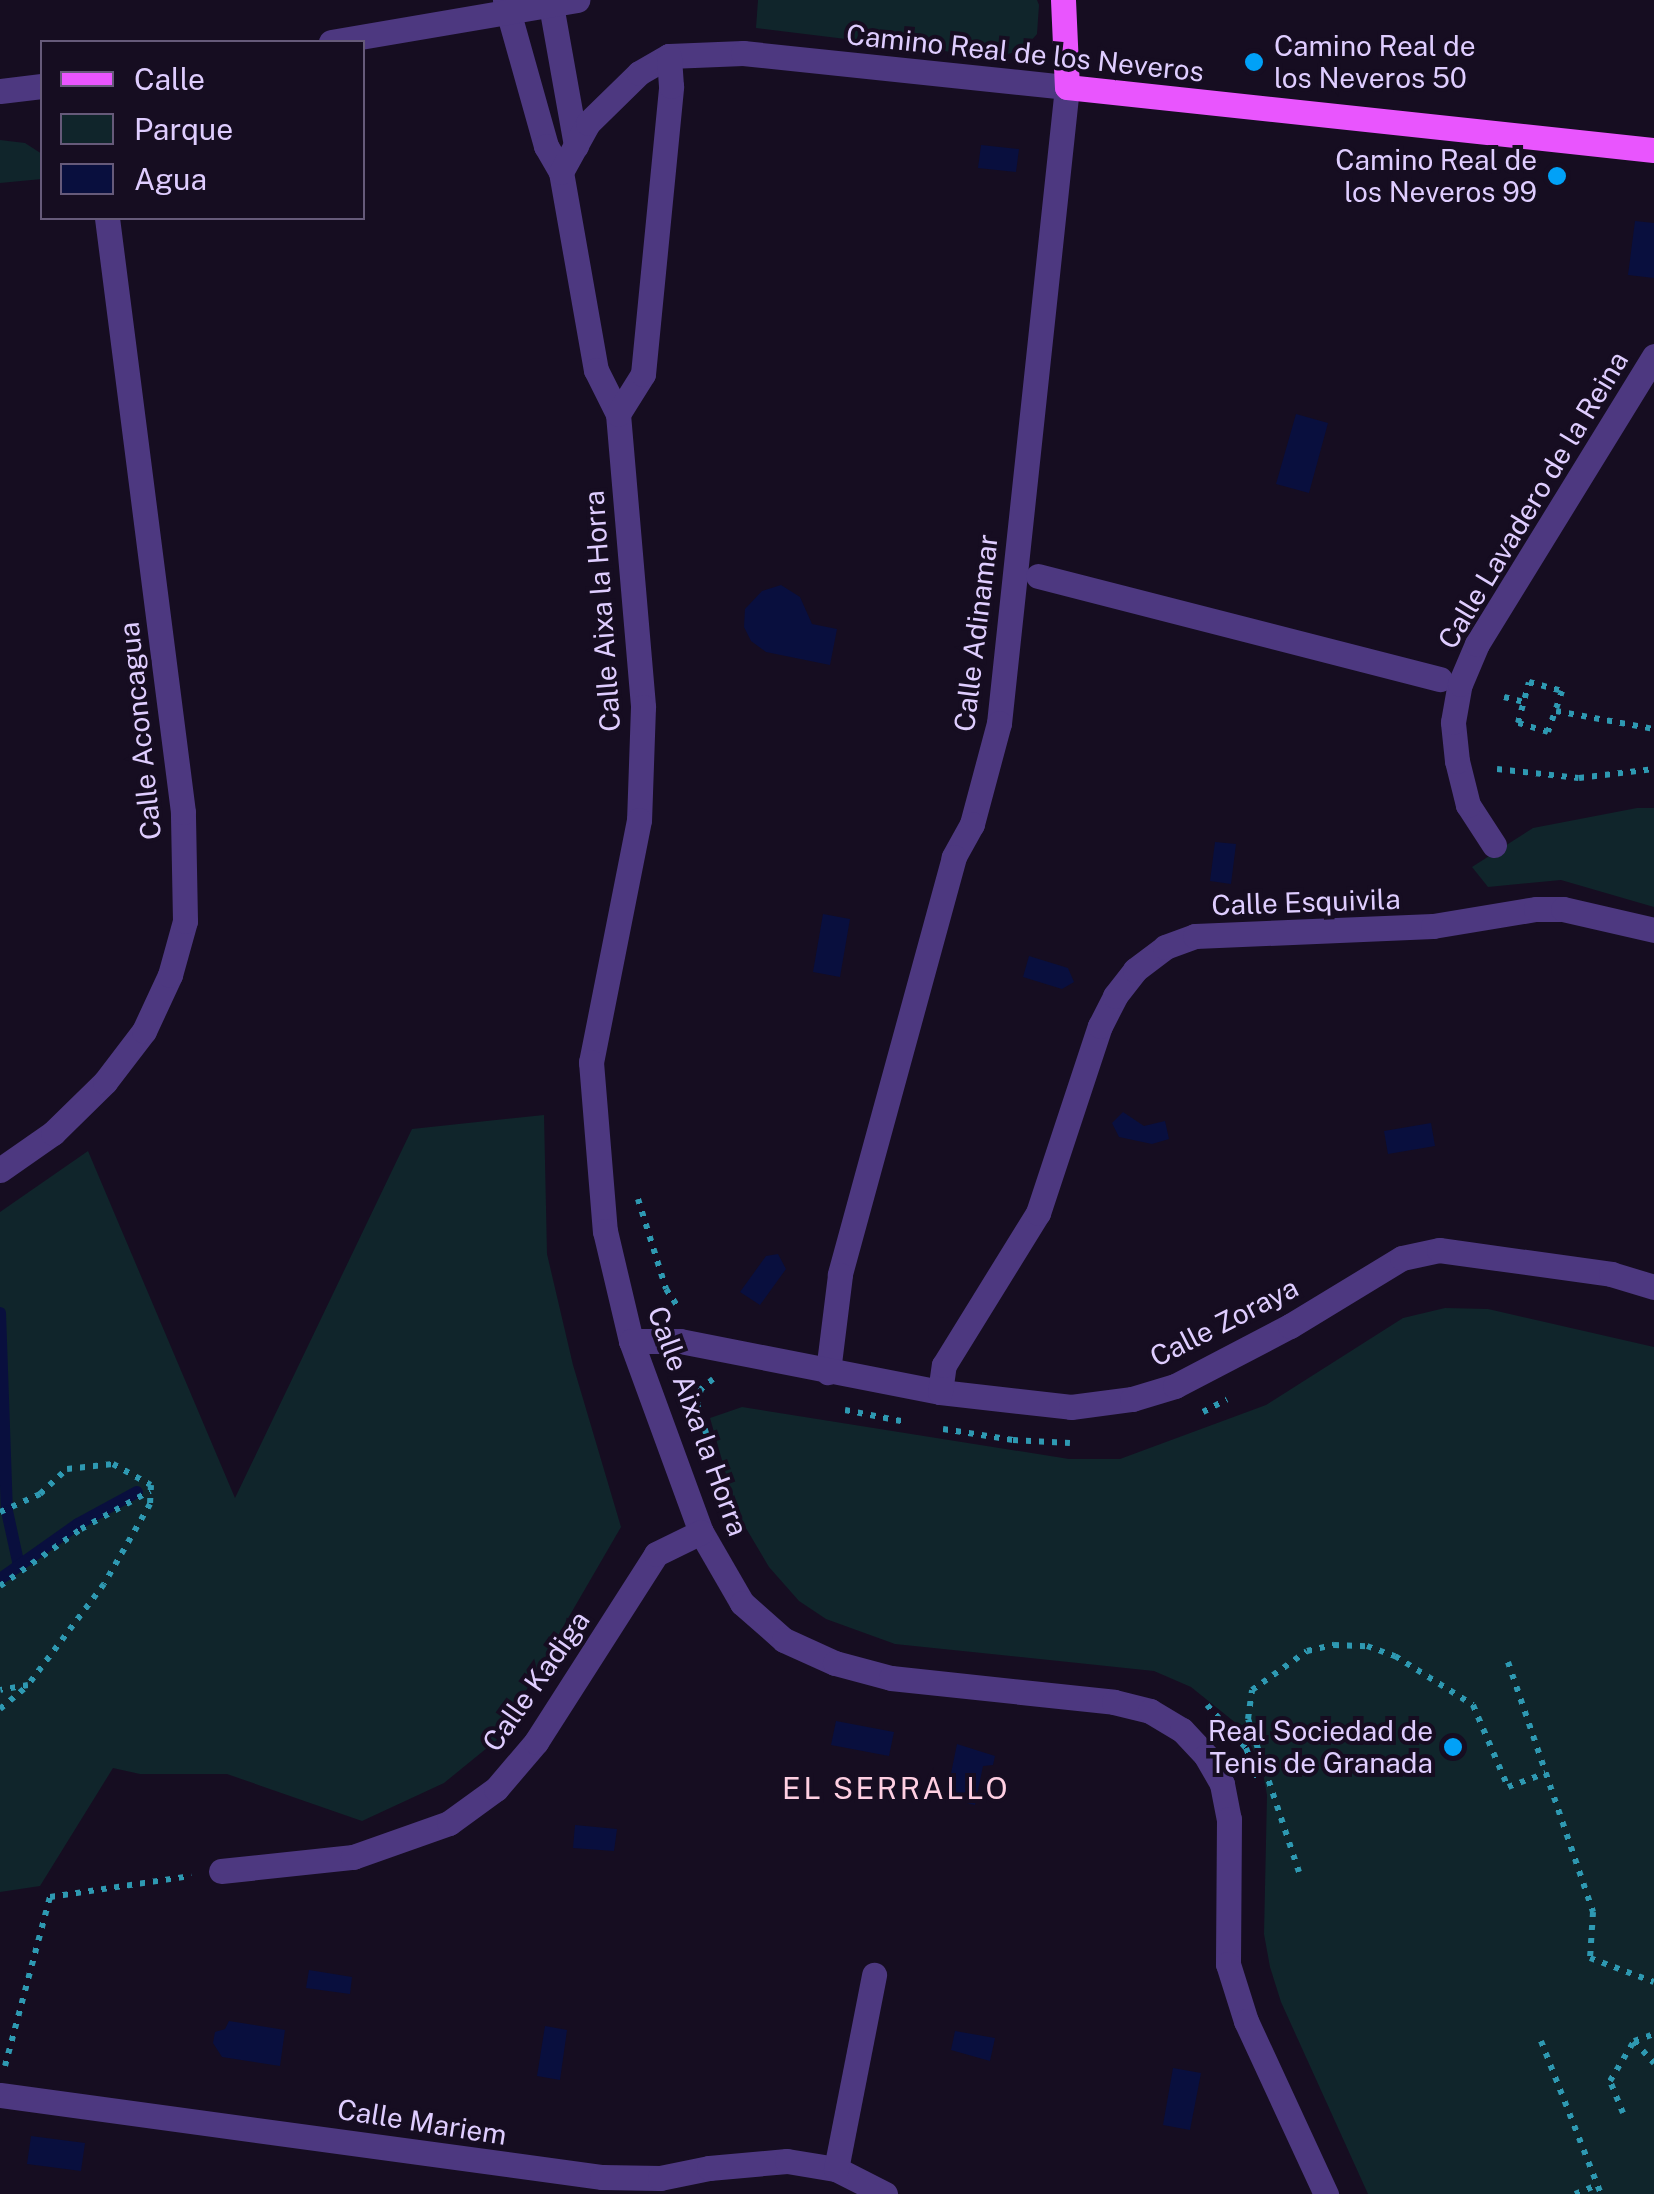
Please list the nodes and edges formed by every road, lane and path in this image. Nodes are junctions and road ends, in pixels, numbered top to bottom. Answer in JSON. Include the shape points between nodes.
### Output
{"nodes":[{"id":1,"x":427,"y":0,"type":"edge"},
{"id":2,"x":577,"y":0,"type":"edge"},
{"id":3,"x":1063,"y":0,"type":"edge"},
{"id":4,"x":551,"y":5,"type":"junction"},
{"id":5,"x":507,"y":6,"type":"edge"},
{"id":6,"x":432,"y":26,"type":"junction"},
{"id":7,"x":344,"y":40,"type":"edge"},
{"id":8,"x":669,"y":56,"type":"junction"},
{"id":9,"x":40,"y":86,"type":"edge"},
{"id":10,"x":1067,"y":87,"type":"junction"},
{"id":11,"x":0,"y":91,"type":"edge"},
{"id":12,"x":576,"y":146,"type":"junction"},
{"id":13,"x":1654,"y":150,"type":"edge"},
{"id":14,"x":561,"y":172,"type":"junction"},
{"id":15,"x":107,"y":220,"type":"edge"},
{"id":16,"x":1654,"y":356,"type":"edge"},
{"id":17,"x":618,"y":414,"type":"junction"},
{"id":18,"x":1038,"y":576,"type":"dead end"},
{"id":19,"x":1440,"y":679,"type":"dead end"},
{"id":20,"x":1504,"y":697,"type":"dead end"},
{"id":21,"x":1524,"y":702,"type":"junction"},
{"id":22,"x":1556,"y":710,"type":"junction"},
{"id":23,"x":1654,"y":729,"type":"edge"},
{"id":24,"x":1497,"y":769,"type":"dead end"},
{"id":25,"x":1654,"y":769,"type":"edge"},
{"id":26,"x":1494,"y":845,"type":"dead end"},
{"id":27,"x":1654,"y":930,"type":"edge"},
{"id":28,"x":0,"y":1170,"type":"edge"},
{"id":29,"x":1654,"y":1287,"type":"edge"},
{"id":30,"x":632,"y":1341,"type":"junction"},
{"id":31,"x":828,"y":1372,"type":"junction"},
{"id":32,"x":732,"y":1376,"type":"dead end"},
{"id":33,"x":940,"y":1392,"type":"junction"},
{"id":34,"x":1234,"y":1395,"type":"dead end"},
{"id":35,"x":830,"y":1406,"type":"dead end"},
{"id":36,"x":1200,"y":1413,"type":"dead end"},
{"id":37,"x":920,"y":1425,"type":"dead end"},
{"id":38,"x":939,"y":1428,"type":"dead end"},
{"id":39,"x":1074,"y":1443,"type":"dead end"},
{"id":40,"x":722,"y":1486,"type":"dead end"},
{"id":41,"x":152,"y":1491,"type":"junction"},
{"id":42,"x":0,"y":1512,"type":"edge"},
{"id":43,"x":701,"y":1532,"type":"junction"},
{"id":44,"x":0,"y":1586,"type":"edge"},
{"id":45,"x":1508,"y":1662,"type":"dead end"},
{"id":46,"x":28,"y":1685,"type":"junction"},
{"id":47,"x":0,"y":1690,"type":"edge"},
{"id":48,"x":1200,"y":1700,"type":"dead end"},
{"id":49,"x":0,"y":1709,"type":"edge"},
{"id":50,"x":1546,"y":1773,"type":"junction"},
{"id":51,"x":1261,"y":1795,"type":"dead end"},
{"id":52,"x":222,"y":1871,"type":"joint"},
{"id":53,"x":1299,"y":1872,"type":"dead end"},
{"id":54,"x":874,"y":1975,"type":"dead end"},
{"id":55,"x":1654,"y":1982,"type":"edge"},
{"id":56,"x":1654,"y":2034,"type":"edge"},
{"id":57,"x":1541,"y":2041,"type":"dead end"},
{"id":58,"x":1634,"y":2041,"type":"junction"},
{"id":59,"x":1654,"y":2063,"type":"edge"},
{"id":60,"x":5,"y":2069,"type":"dead end"},
{"id":61,"x":0,"y":2095,"type":"edge"},
{"id":62,"x":1623,"y":2113,"type":"dead end"},
{"id":63,"x":836,"y":2168,"type":"junction"},
{"id":64,"x":1597,"y":2185,"type":"junction"},
{"id":65,"x":1318,"y":2189,"type":"edge"},
{"id":66,"x":885,"y":2194,"type":"edge"},
{"id":67,"x":1575,"y":2194,"type":"edge"},
{"id":68,"x":1601,"y":2194,"type":"edge"}],
"edges":[{"from":1,"to":6,"type":"street"},
{"from":2,"to":4,"type":"street"},
{"from":3,"to":10,"type":"main road","name":"Calle Adinamar"},
{"from":4,"to":5,"type":"street"},
{"from":4,"to":12,"type":"street"},
{"from":5,"to":6,"type":"street"},
{"from":5,"to":14,"type":"street","name":"Calle Aixa la Horra","via":[[546,146]]},
{"from":6,"to":7,"type":"street"},
{"from":8,"to":10,"type":"street","name":"Camino Real de los Neveros","via":[[743,53]]},
{"from":8,"to":12,"type":"street","via":[[639,73],[588,122]]},
{"from":8,"to":17,"type":"street","via":[[642,374]]},
{"from":9,"to":11,"type":"street"},
{"from":10,"to":13,"type":"main road","name":"Camino Real de los Neveros"},
{"from":10,"to":31,"type":"street","name":"Calle Adinamar","via":[[999,724],[972,824],[954,857],[840,1275]]},
{"from":12,"to":14,"type":"street"},
{"from":14,"to":17,"type":"street","name":"Calle Aixa la Horra","via":[[596,370]]},
{"from":15,"to":28,"type":"street","name":"Calle Aconcagua","via":[[183,812],[185,921],[170,975],[134,1044],[52,1133]]},
{"from":16,"to":26,"type":"street","name":"Calle Lavadero de la Reina","via":[[1477,644],[1460,684],[1453,722],[1457,761],[1468,805]]},
{"from":17,"to":30,"type":"street","name":"Calle Aixa la Horra","via":[[643,706],[639,820],[591,1062],[605,1232]]},
{"from":18,"to":19,"type":"street"},
{"from":20,"to":21,"type":"path"},
{"from":21,"to":22,"type":"path","via":[[1529,682],[1562,691]]},
{"from":21,"to":22,"type":"path","via":[[1518,724],[1548,732]]},
{"from":22,"to":23,"type":"path"},
{"from":24,"to":25,"type":"path","via":[[1579,778]]},
{"from":27,"to":33,"type":"street","name":"Calle Esquivila","via":[[1536,909],[1433,926],[1195,936],[1165,947],[1134,970],[1108,1011],[1038,1213],[944,1365]]},
{"from":29,"to":33,"type":"street","name":"Calle Zoraya","via":[[1610,1274],[1439,1250],[1402,1258],[1213,1368],[1132,1399],[1071,1407]]},
{"from":30,"to":31,"type":"street","name":"Calle Zoraya","via":[[680,1341]]},
{"from":30,"to":43,"type":"street","name":"Calle Aixa la Horra"},
{"from":31,"to":33,"type":"street","name":"Calle Zoraya"},
{"from":32,"to":40,"type":"path","via":[[700,1389],[697,1404]]},
{"from":34,"to":36,"type":"path"},
{"from":35,"to":37,"type":"path"},
{"from":38,"to":39,"type":"path"},
{"from":41,"to":42,"type":"path","via":[[113,1464],[67,1469],[40,1494]]},
{"from":41,"to":44,"type":"path","via":[[81,1529]]},
{"from":41,"to":46,"type":"path","via":[[104,1584]]},
{"from":43,"to":52,"type":"street","name":"Calle Kadiga","via":[[656,1554],[536,1742],[496,1789],[449,1823],[353,1857]]},
{"from":43,"to":65,"type":"street","name":"Calle Aixa la Horra","via":[[742,1603],[784,1640],[835,1663],[907,1680],[1114,1702],[1150,1711],[1182,1730],[1222,1784],[1229,1818],[1228,1964]]},
{"from":45,"to":50,"type":"path"},
{"from":46,"to":47,"type":"path"},
{"from":46,"to":49,"type":"path"},
{"from":48,"to":51,"type":"path","via":[[1246,1748]]},
{"from":50,"to":53,"type":"path","via":[[1508,1786],[1473,1705],[1395,1656],[1367,1646],[1306,1651],[1252,1690],[1248,1719]]},
{"from":50,"to":55,"type":"path","via":[[1593,1912],[1590,1958]]},
{"from":52,"to":60,"type":"path","via":[[50,1897]]},
{"from":54,"to":63,"type":"street"},
{"from":56,"to":58,"type":"path"},
{"from":57,"to":64,"type":"path"},
{"from":58,"to":59,"type":"path"},
{"from":58,"to":62,"type":"path","via":[[1610,2081]]},
{"from":61,"to":63,"type":"street","name":"Calle Mariem","via":[[602,2178],[660,2178],[787,2161]]},
{"from":63,"to":66,"type":"street","name":"Calle Mariem"},
{"from":64,"to":67,"type":"path"},
{"from":64,"to":68,"type":"path"}]}
